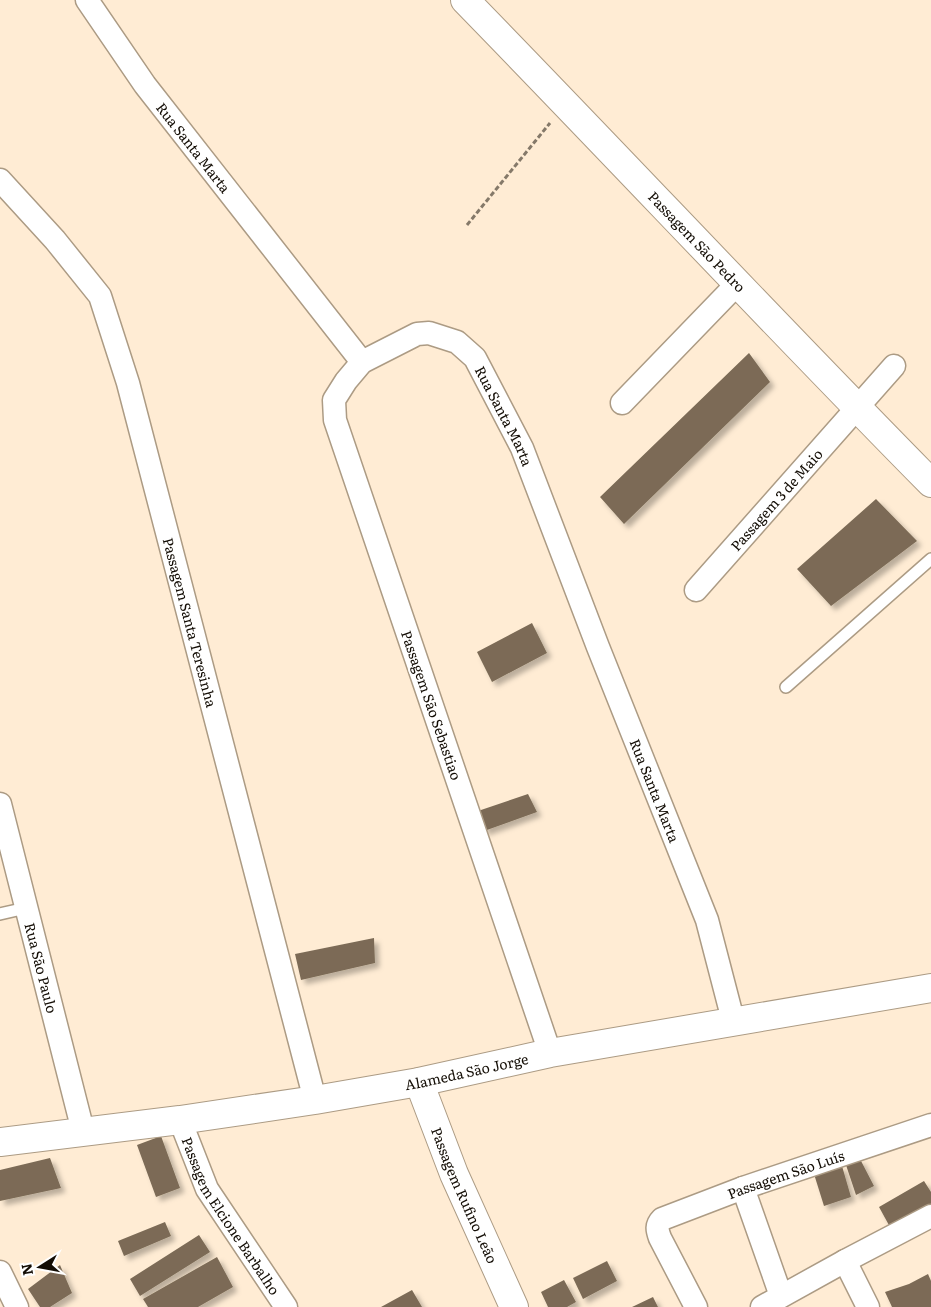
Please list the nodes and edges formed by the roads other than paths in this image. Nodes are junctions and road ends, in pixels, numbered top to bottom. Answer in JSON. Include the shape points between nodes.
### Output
{"nodes":[{"id":1,"x":87,"y":0,"type":"edge"},
{"id":2,"x":464,"y":0,"type":"edge"},
{"id":3,"x":0,"y":180,"type":"edge"},
{"id":4,"x":738,"y":283,"type":"junction"},
{"id":5,"x":362,"y":362,"type":"junction"},
{"id":6,"x":894,"y":366,"type":"dead end"},
{"id":7,"x":622,"y":403,"type":"dead end"},
{"id":8,"x":857,"y":408,"type":"junction"},
{"id":9,"x":931,"y":483,"type":"edge"},
{"id":10,"x":931,"y":559,"type":"edge"},
{"id":11,"x":696,"y":590,"type":"dead end"},
{"id":12,"x":786,"y":687,"type":"dead end"},
{"id":13,"x":0,"y":804,"type":"edge"},
{"id":14,"x":26,"y":908,"type":"junction"},
{"id":15,"x":0,"y":914,"type":"edge"},
{"id":16,"x":931,"y":988,"type":"edge"},
{"id":17,"x":733,"y":1020,"type":"junction"},
{"id":18,"x":550,"y":1053,"type":"junction"},
{"id":19,"x":419,"y":1082,"type":"junction"},
{"id":20,"x":315,"y":1100,"type":"junction"},
{"id":21,"x":180,"y":1120,"type":"junction"},
{"id":22,"x":931,"y":1125,"type":"edge"},
{"id":23,"x":83,"y":1132,"type":"junction"},
{"id":24,"x":0,"y":1142,"type":"edge"},
{"id":25,"x":743,"y":1188,"type":"junction"},
{"id":26,"x":931,"y":1216,"type":"edge"},
{"id":27,"x":844,"y":1261,"type":"junction"},
{"id":28,"x":0,"y":1272,"type":"edge"},
{"id":29,"x":781,"y":1296,"type":"junction"},
{"id":30,"x":17,"y":1307,"type":"edge"},
{"id":31,"x":286,"y":1307,"type":"edge"},
{"id":32,"x":514,"y":1307,"type":"edge"},
{"id":33,"x":696,"y":1307,"type":"edge"},
{"id":34,"x":762,"y":1307,"type":"edge"},
{"id":35,"x":868,"y":1307,"type":"edge"}],
"edges":[{"from":1,"to":5,"type":"street","name":"Rua Santa Marta","via":[[145,85]]},
{"from":2,"to":4,"type":"street","name":"Passagem São Pedro"},
{"from":3,"to":20,"type":"street","name":"Passagem Santa Teresinha","via":[[100,296],[128,383]]},
{"from":4,"to":7,"type":"street"},
{"from":4,"to":8,"type":"street","name":"Passagem São Pedro"},
{"from":5,"to":17,"type":"street","name":"Rua Santa Marta","via":[[417,334],[429,333],[457,342],[475,358],[522,448],[707,920]]},
{"from":5,"to":18,"type":"street","name":"Passagem São Sebastiao","via":[[334,400],[335,420]]},
{"from":6,"to":8,"type":"street","name":"Passagem 3 de Maio"},
{"from":8,"to":9,"type":"street","name":"Passagem São Pedro"},
{"from":8,"to":11,"type":"street","name":"Passagem 3 de Maio"},
{"from":10,"to":12,"type":"lane"},
{"from":13,"to":14,"type":"street","name":"Rua São Paulo"},
{"from":14,"to":15,"type":"lane"},
{"from":14,"to":23,"type":"street","name":"Rua São Paulo"},
{"from":16,"to":17,"type":"street","name":"Alameda São Jorge"},
{"from":17,"to":18,"type":"street","name":"Alameda São Jorge"},
{"from":18,"to":19,"type":"street","name":"Alameda São Jorge"},
{"from":19,"to":20,"type":"street","name":"Alameda São Jorge"},
{"from":19,"to":32,"type":"street","name":"Passagem Rufino Leão","via":[[454,1174]]},
{"from":20,"to":21,"type":"street","name":"Alameda São Jorge"},
{"from":21,"to":23,"type":"street","name":"Alameda São Jorge"},
{"from":21,"to":31,"type":"street","name":"Passagem Elcione Barbalho","via":[[207,1189]]},
{"from":22,"to":25,"type":"street","name":"Passagem São Luís"},
{"from":23,"to":24,"type":"street","name":"Alameda São Jorge"},
{"from":25,"to":29,"type":"street"},
{"from":25,"to":33,"type":"street","name":"Passagem São Luís","via":[[658,1223],[660,1238]]},
{"from":26,"to":27,"type":"street"},
{"from":27,"to":29,"type":"street"},
{"from":27,"to":35,"type":"street"},
{"from":28,"to":30,"type":"street"},
{"from":29,"to":34,"type":"street"}]}
